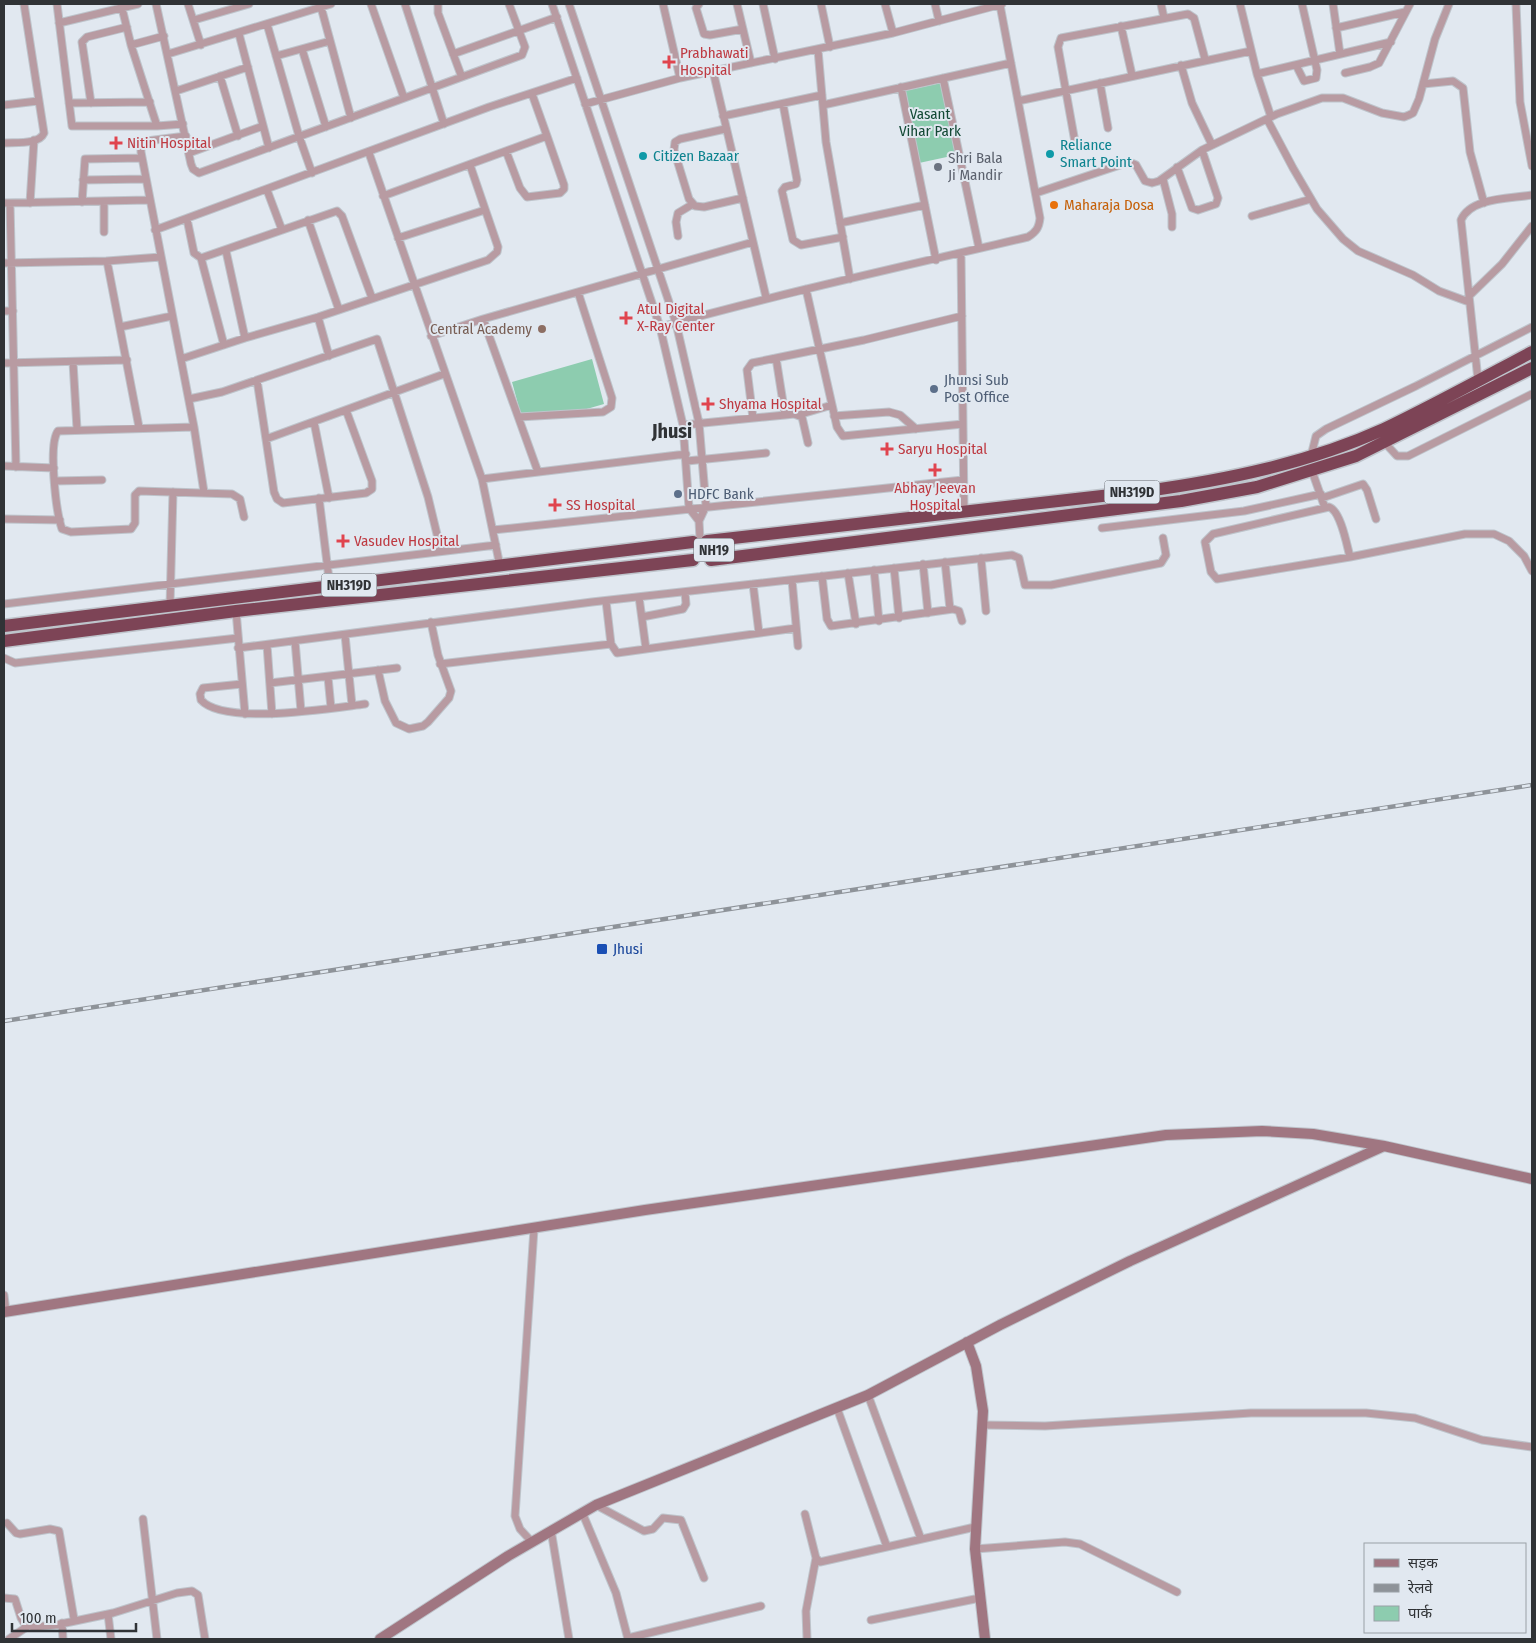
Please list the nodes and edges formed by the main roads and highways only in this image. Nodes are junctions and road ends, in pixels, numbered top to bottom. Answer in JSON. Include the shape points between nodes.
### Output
{"nodes":[{"id":1,"x":1532,"y":352,"type":"edge"},
{"id":2,"x":1532,"y":368,"type":"edge"},
{"id":3,"x":700,"y":541,"type":"junction"},
{"id":4,"x":693,"y":560,"type":"junction"},
{"id":5,"x":710,"y":560,"type":"junction"},
{"id":6,"x":4,"y":626,"type":"edge"},
{"id":7,"x":4,"y":642,"type":"edge"}],
"edges":[{"from":1,"to":3,"type":"highway","number":"NH319D","via":[[1383,429],[1310,456],[1186,486]]},
{"from":2,"to":5,"type":"highway","number":"NH19","via":[[1388,446],[1313,475],[1181,501]]},
{"from":3,"to":4,"type":"highway","number":"NH19","via":[[690,553]]},
{"from":3,"to":5,"type":"highway","number":"NH19","via":[[714,550]]},
{"from":3,"to":6,"type":"highway","number":"NH319D"},
{"from":4,"to":5,"type":"highway","number":"NH19","via":[[704,564]]},
{"from":4,"to":7,"type":"highway","number":"NH319D"}]}
